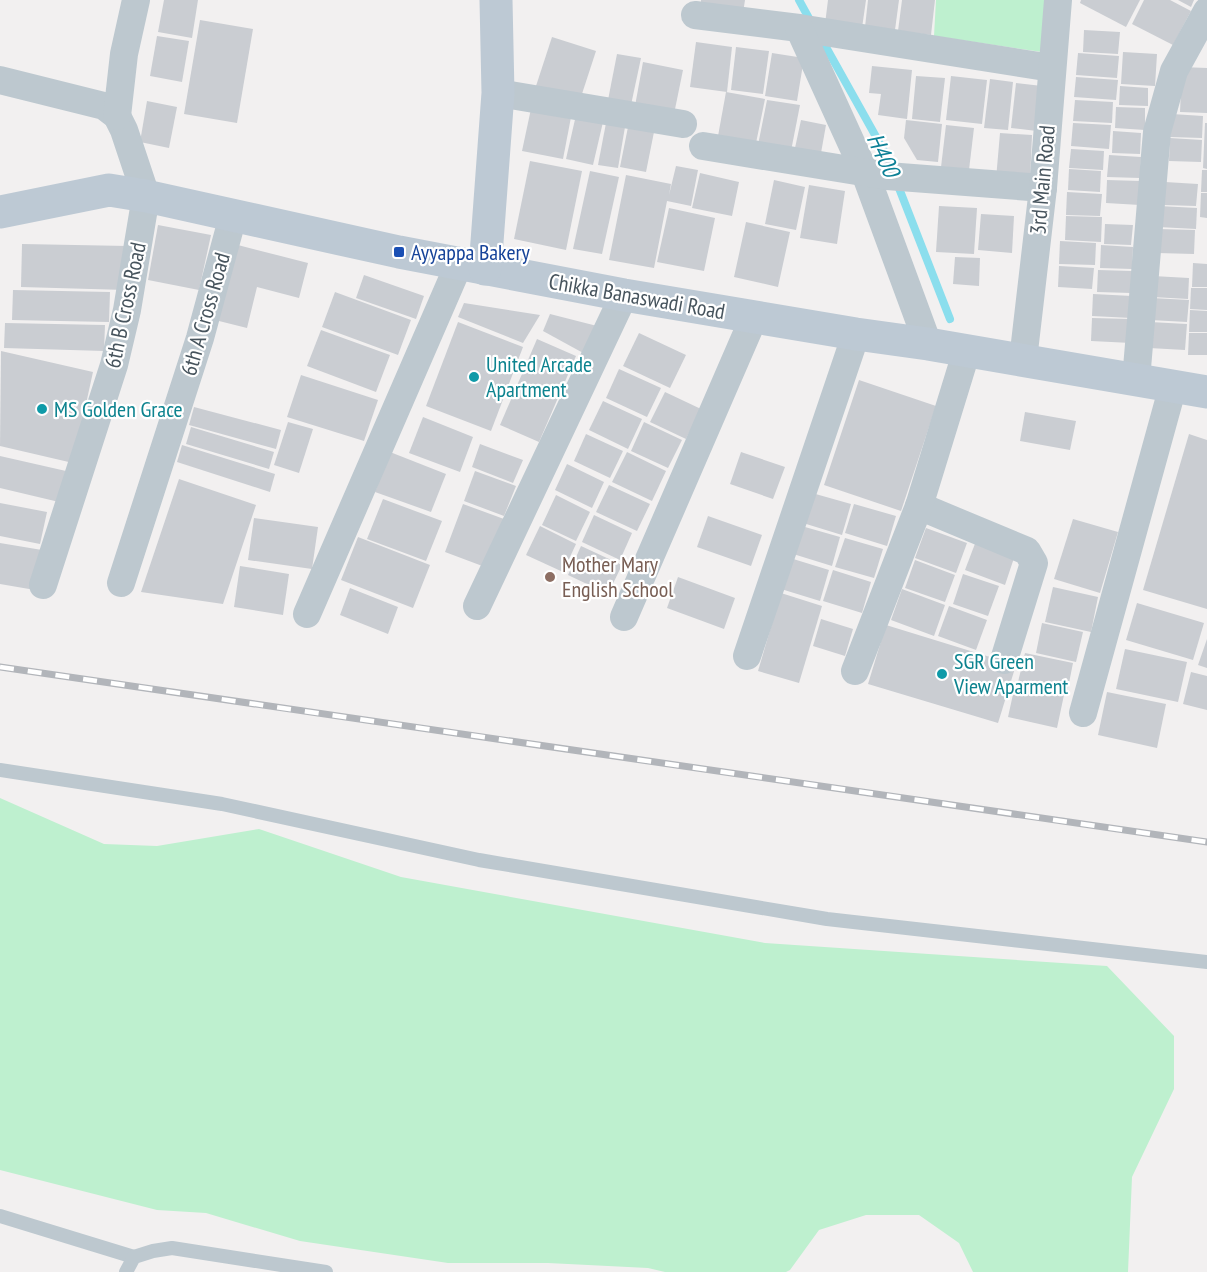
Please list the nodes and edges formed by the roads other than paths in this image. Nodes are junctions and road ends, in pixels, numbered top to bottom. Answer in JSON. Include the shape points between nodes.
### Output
{"nodes":[{"id":1,"x":136,"y":0,"type":"edge"},
{"id":2,"x":496,"y":0,"type":"edge"},
{"id":3,"x":1058,"y":0,"type":"edge"},
{"id":4,"x":1207,"y":10,"type":"edge"},
{"id":5,"x":695,"y":15,"type":"dead end"},
{"id":6,"x":816,"y":31,"type":"junction"},
{"id":7,"x":1052,"y":68,"type":"junction"},
{"id":8,"x":0,"y":80,"type":"edge"},
{"id":9,"x":498,"y":93,"type":"junction"},
{"id":10,"x":117,"y":116,"type":"junction"},
{"id":11,"x":683,"y":124,"type":"dead end"},
{"id":12,"x":704,"y":146,"type":"dead end"},
{"id":13,"x":888,"y":176,"type":"junction"},
{"id":14,"x":1043,"y":188,"type":"junction"},
{"id":15,"x":146,"y":196,"type":"junction"},
{"id":16,"x":0,"y":212,"type":"edge"},
{"id":17,"x":233,"y":216,"type":"junction"},
{"id":18,"x":472,"y":266,"type":"junction"},
{"id":19,"x":624,"y":295,"type":"junction"},
{"id":20,"x":754,"y":317,"type":"junction"},
{"id":21,"x":856,"y":334,"type":"junction"},
{"id":22,"x":928,"y":344,"type":"junction"},
{"id":23,"x":968,"y":350,"type":"junction"},
{"id":24,"x":1023,"y":360,"type":"junction"},
{"id":25,"x":1136,"y":380,"type":"junction"},
{"id":26,"x":1173,"y":386,"type":"junction"},
{"id":27,"x":1207,"y":392,"type":"edge"},
{"id":28,"x":920,"y":506,"type":"junction"},
{"id":29,"x":121,"y":583,"type":"dead end"},
{"id":30,"x":43,"y":585,"type":"dead end"},
{"id":31,"x":477,"y":606,"type":"dead end"},
{"id":32,"x":307,"y":614,"type":"dead end"},
{"id":33,"x":624,"y":617,"type":"dead end"},
{"id":34,"x":747,"y":656,"type":"dead end"},
{"id":35,"x":1004,"y":660,"type":"dead end"},
{"id":36,"x":855,"y":672,"type":"dead end"},
{"id":37,"x":1083,"y":713,"type":"dead end"},
{"id":38,"x":0,"y":770,"type":"edge"},
{"id":39,"x":1207,"y":962,"type":"edge"},
{"id":40,"x":0,"y":1216,"type":"edge"},
{"id":41,"x":134,"y":1257,"type":"junction"},
{"id":42,"x":126,"y":1272,"type":"edge"},
{"id":43,"x":326,"y":1272,"type":"edge"}],
"edges":[{"from":1,"to":10,"type":"street","via":[[124,54]]},
{"from":2,"to":9,"type":"main road"},
{"from":3,"to":7,"type":"street","name":"3rd Main Road"},
{"from":4,"to":25,"type":"street","via":[[1174,71],[1157,132]]},
{"from":5,"to":6,"type":"street"},
{"from":6,"to":7,"type":"street"},
{"from":6,"to":13,"type":"street"},
{"from":7,"to":14,"type":"street","name":"3rd Main Road"},
{"from":8,"to":10,"type":"street","via":[[104,106]]},
{"from":9,"to":11,"type":"street"},
{"from":9,"to":18,"type":"main road"},
{"from":10,"to":15,"type":"street"},
{"from":12,"to":13,"type":"street"},
{"from":13,"to":14,"type":"street"},
{"from":13,"to":22,"type":"street"},
{"from":14,"to":24,"type":"street","name":"3rd Main Road"},
{"from":15,"to":16,"type":"main road","name":"Chikka Banaswadi Road","via":[[109,190]]},
{"from":15,"to":17,"type":"main road","name":"Chikka Banaswadi Road"},
{"from":15,"to":30,"type":"street","name":"6th B Cross Road","via":[[114,365]]},
{"from":17,"to":18,"type":"main road","name":"Chikka Banaswadi Road"},
{"from":17,"to":29,"type":"street","name":"6th A Cross Road","via":[[200,339]]},
{"from":18,"to":19,"type":"main road","name":"Chikka Banaswadi Road"},
{"from":18,"to":32,"type":"street"},
{"from":19,"to":20,"type":"main road","name":"Chikka Banaswadi Road"},
{"from":19,"to":31,"type":"street"},
{"from":20,"to":21,"type":"main road","name":"Chikka Banaswadi Road"},
{"from":20,"to":33,"type":"street"},
{"from":21,"to":22,"type":"main road","name":"Chikka Banaswadi Road"},
{"from":21,"to":34,"type":"street"},
{"from":22,"to":23,"type":"main road","name":"Chikka Banaswadi Road"},
{"from":23,"to":24,"type":"main road","name":"Chikka Banaswadi Road"},
{"from":23,"to":28,"type":"street"},
{"from":24,"to":25,"type":"main road","name":"Chikka Banaswadi Road"},
{"from":25,"to":26,"type":"main road","name":"Chikka Banaswadi Road"},
{"from":26,"to":27,"type":"main road","name":"Chikka Banaswadi Road"},
{"from":26,"to":37,"type":"street"},
{"from":28,"to":35,"type":"street","via":[[1031,556],[1034,563]]},
{"from":28,"to":36,"type":"street"},
{"from":38,"to":39,"type":"lane","via":[[222,804],[479,860],[827,919]]},
{"from":40,"to":41,"type":"lane"},
{"from":41,"to":42,"type":"lane"},
{"from":41,"to":43,"type":"lane","via":[[172,1248]]}]}
